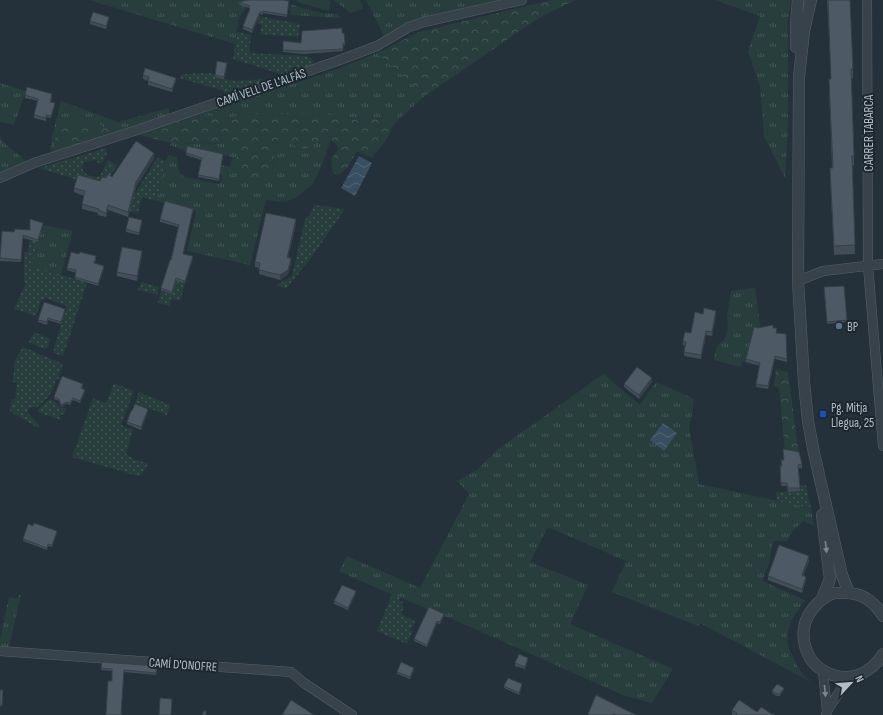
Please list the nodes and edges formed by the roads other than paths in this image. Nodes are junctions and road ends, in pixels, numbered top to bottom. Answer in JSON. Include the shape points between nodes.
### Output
{"nodes":[{"id":1,"x":522,"y":0,"type":"edge"},
{"id":2,"x":798,"y":0,"type":"edge"},
{"id":3,"x":811,"y":0,"type":"edge"},
{"id":4,"x":867,"y":0,"type":"edge"},
{"id":5,"x":799,"y":76,"type":"junction"},
{"id":6,"x":0,"y":178,"type":"edge"},
{"id":7,"x":883,"y":264,"type":"edge"},
{"id":8,"x":868,"y":266,"type":"junction"},
{"id":9,"x":798,"y":281,"type":"junction"},
{"id":10,"x":883,"y":446,"type":"edge"},
{"id":11,"x":814,"y":452,"type":"junction"},
{"id":12,"x":849,"y":593,"type":"junction"},
{"id":13,"x":822,"y":599,"type":"junction"},
{"id":14,"x":879,"y":603,"type":"edge"},
{"id":15,"x":883,"y":615,"type":"edge"},
{"id":16,"x":0,"y":650,"type":"edge"},
{"id":17,"x":883,"y":655,"type":"edge"},
{"id":18,"x":823,"y":671,"type":"junction"},
{"id":19,"x":849,"y":677,"type":"junction"},
{"id":20,"x":827,"y":713,"type":"edge"},
{"id":21,"x":352,"y":715,"type":"edge"}],
"edges":[{"from":1,"to":6,"type":"street","name":"CAMÍ VELL DE L'ALFÀS","via":[[409,27],[377,46],[337,61],[34,163]]},
{"from":2,"to":5,"type":"street","via":[[796,54]]},
{"from":3,"to":5,"type":"street","via":[[804,31]]},
{"from":4,"to":8,"type":"street","name":"CARRER TABARCA"},
{"from":5,"to":9,"type":"street"},
{"from":7,"to":8,"type":"street"},
{"from":8,"to":9,"type":"street","via":[[823,271]]},
{"from":8,"to":10,"type":"street","name":"CARRER TABARCA"},
{"from":9,"to":11,"type":"street","via":[[804,382]]},
{"from":11,"to":12,"type":"street","via":[[842,575]]},
{"from":11,"to":13,"type":"street","one_way":true,"via":[[830,579]]},
{"from":12,"to":13,"type":"street","via":[[834,593]]},
{"from":12,"to":14,"type":"street"},
{"from":13,"to":18,"type":"street","via":[[812,609],[805,622],[803,636],[813,662]]},
{"from":14,"to":15,"type":"street"},
{"from":16,"to":21,"type":"street","name":"CAMÍ D'ONOFRE","via":[[290,672]]},
{"from":17,"to":19,"type":"street","via":[[863,674]]},
{"from":18,"to":19,"type":"street"},
{"from":18,"to":20,"type":"street","one_way":true},
{"from":19,"to":20,"type":"street"}]}
